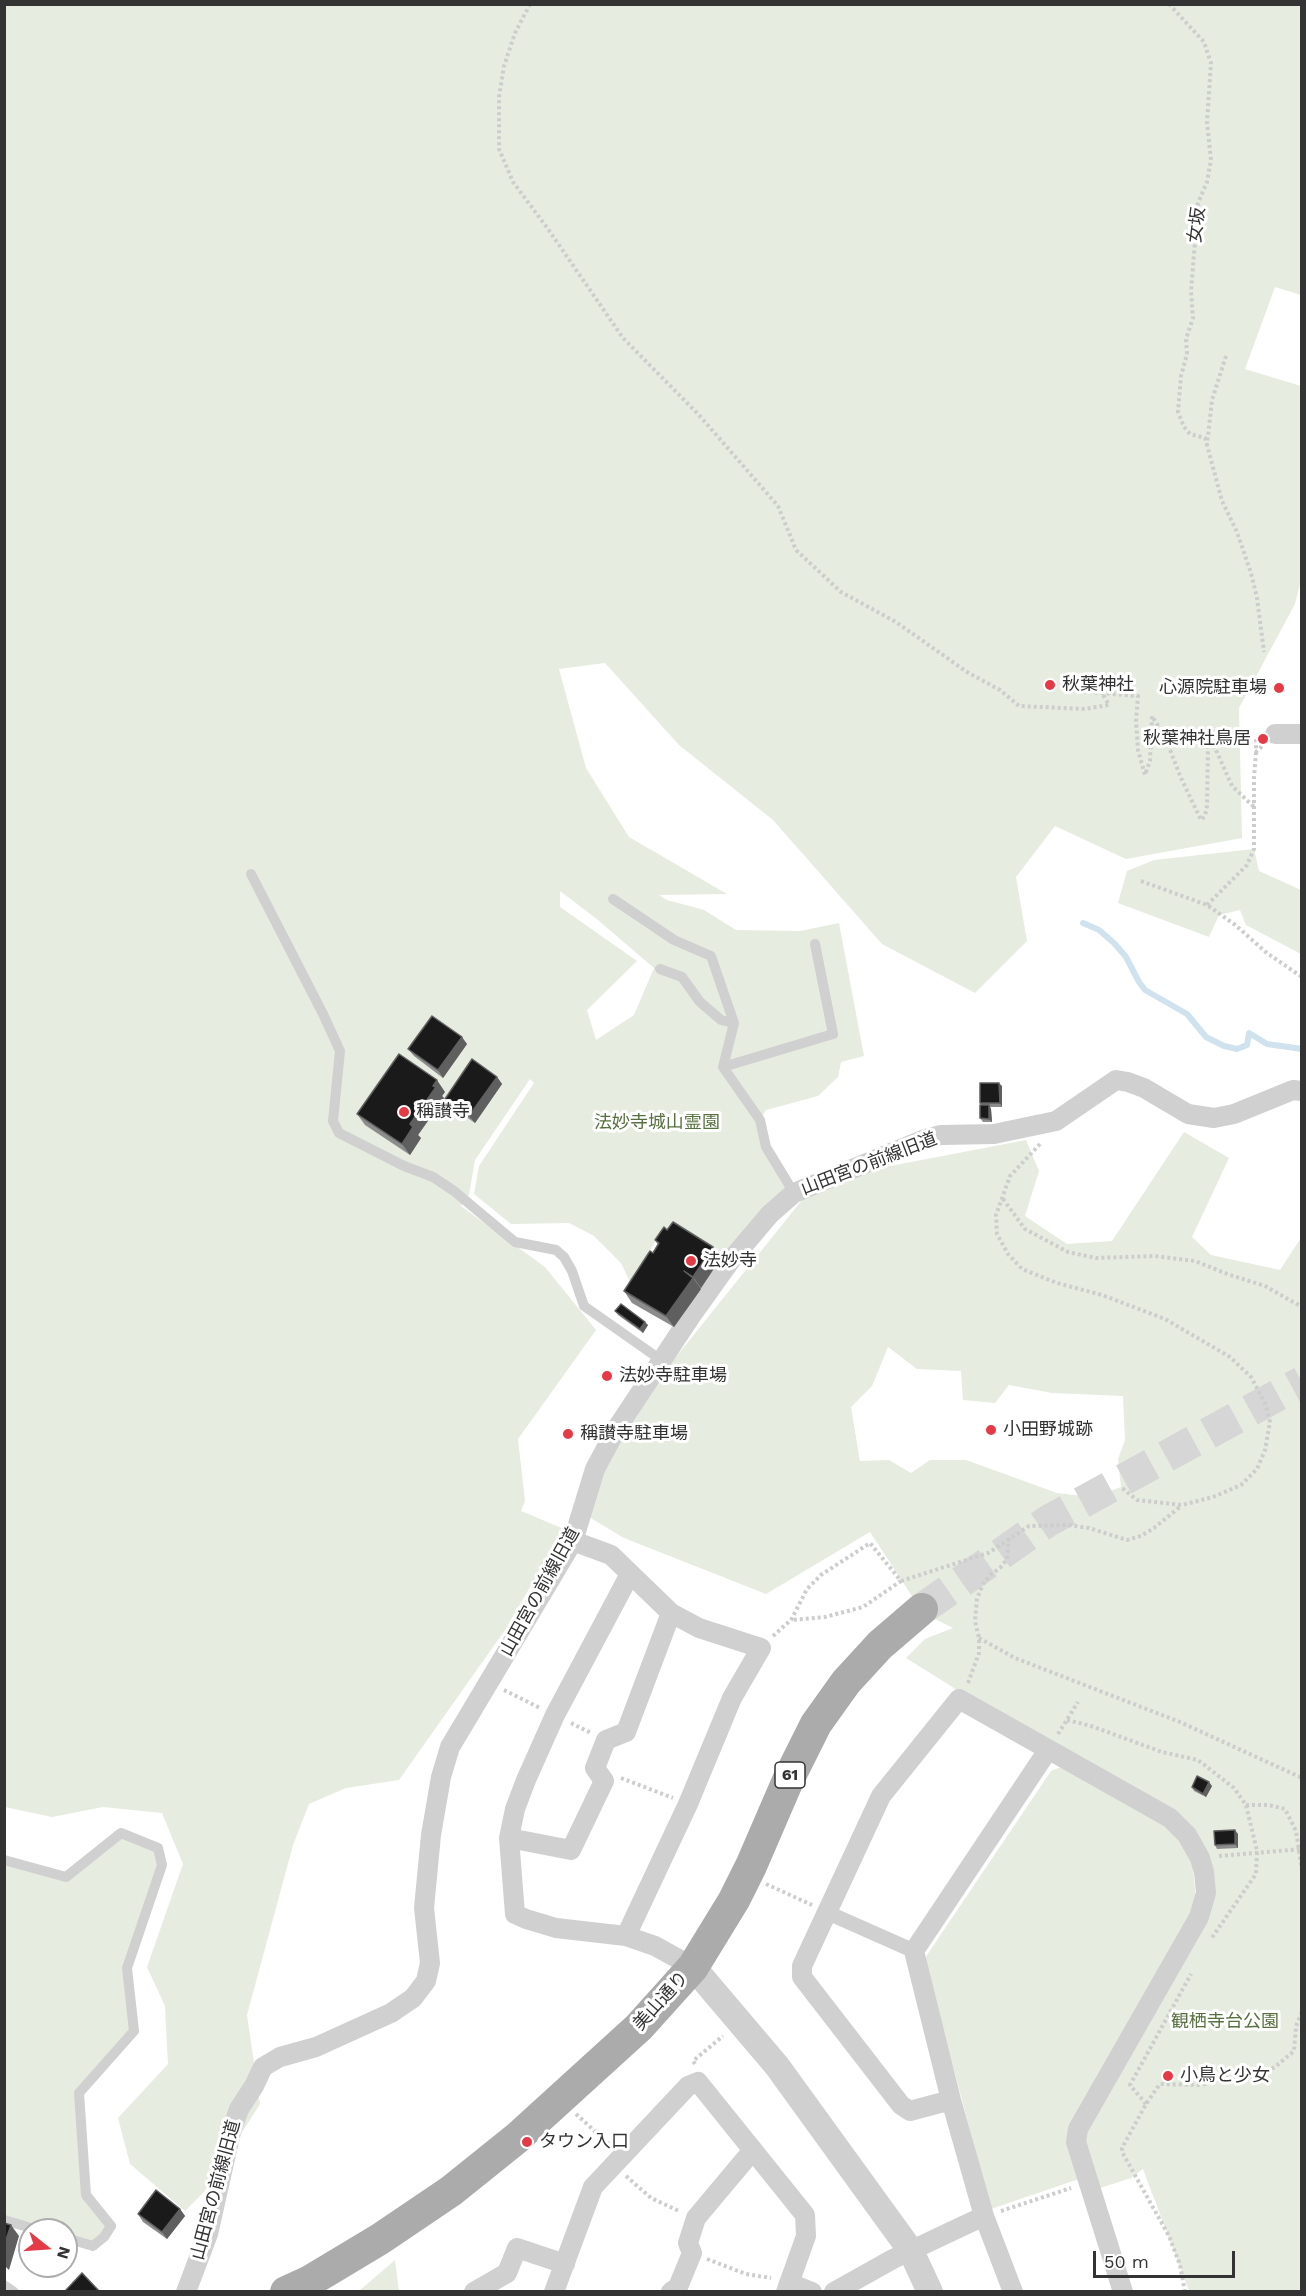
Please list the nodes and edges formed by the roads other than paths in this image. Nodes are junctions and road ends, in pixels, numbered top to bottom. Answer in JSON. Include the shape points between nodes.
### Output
{"nodes":[{"id":1,"x":1275,"y":734,"type":"dead end"},
{"id":2,"x":1302,"y":734,"type":"edge"},
{"id":3,"x":251,"y":874,"type":"dead end"},
{"id":4,"x":614,"y":899,"type":"dead end"},
{"id":5,"x":815,"y":944,"type":"dead end"},
{"id":6,"x":660,"y":969,"type":"dead end"},
{"id":7,"x":734,"y":1023,"type":"junction"},
{"id":8,"x":723,"y":1067,"type":"junction"},
{"id":9,"x":1302,"y":1091,"type":"edge"},
{"id":10,"x":794,"y":1193,"type":"junction"},
{"id":11,"x":661,"y":1360,"type":"junction"},
{"id":12,"x":573,"y":1541,"type":"junction"},
{"id":13,"x":630,"y":1574,"type":"junction"},
{"id":14,"x":922,"y":1609,"type":"tunnel mouth"},
{"id":15,"x":671,"y":1613,"type":"junction"},
{"id":16,"x":1048,"y":1750,"type":"junction"},
{"id":17,"x":509,"y":1838,"type":"junction"},
{"id":18,"x":4,"y":1860,"type":"edge"},
{"id":19,"x":826,"y":1911,"type":"junction"},
{"id":20,"x":626,"y":1936,"type":"junction"},
{"id":21,"x":914,"y":1951,"type":"junction"},
{"id":22,"x":693,"y":1966,"type":"junction"},
{"id":23,"x":951,"y":2100,"type":"junction"},
{"id":24,"x":753,"y":2150,"type":"junction"},
{"id":25,"x":989,"y":2215,"type":"junction"},
{"id":26,"x":78,"y":2242,"type":"edge"},
{"id":27,"x":911,"y":2251,"type":"junction"},
{"id":28,"x":565,"y":2264,"type":"junction"},
{"id":29,"x":4,"y":2285,"type":"edge"},
{"id":30,"x":855,"y":2287,"type":"edge"},
{"id":31,"x":788,"y":2288,"type":"edge"},
{"id":32,"x":14,"y":2292,"type":"edge"},
{"id":33,"x":186,"y":2292,"type":"edge"},
{"id":34,"x":286,"y":2292,"type":"edge"},
{"id":35,"x":474,"y":2292,"type":"edge"},
{"id":36,"x":554,"y":2292,"type":"edge"},
{"id":37,"x":671,"y":2292,"type":"edge"},
{"id":38,"x":812,"y":2292,"type":"edge"},
{"id":39,"x":834,"y":2292,"type":"edge"},
{"id":40,"x":930,"y":2292,"type":"edge"},
{"id":41,"x":1013,"y":2292,"type":"edge"},
{"id":42,"x":1123,"y":2292,"type":"edge"}],
"edges":[{"from":1,"to":2,"type":"street"},
{"from":3,"to":11,"type":"lane","via":[[340,1051],[333,1121],[339,1133],[433,1177],[515,1242],[556,1250],[572,1271],[584,1306]]},
{"from":4,"to":7,"type":"lane","via":[[674,940],[711,956]]},
{"from":5,"to":8,"type":"lane","via":[[833,1034]]},
{"from":6,"to":7,"type":"lane","via":[[682,977],[700,1002],[721,1020]]},
{"from":7,"to":8,"type":"lane"},
{"from":8,"to":10,"type":"lane","via":[[760,1120],[766,1147]]},
{"from":9,"to":10,"type":"street","name":"山田宮の前線旧道","via":[[1293,1090],[1214,1118],[1188,1114],[1144,1088],[1116,1080],[1056,1121],[994,1134],[933,1137]]},
{"from":10,"to":11,"type":"street","name":"山田宮の前線旧道","via":[[770,1214],[731,1260]]},
{"from":11,"to":12,"type":"street","name":"山田宮の前線旧道","via":[[600,1458]]},
{"from":12,"to":13,"type":"street","via":[[610,1555]]},
{"from":12,"to":33,"type":"street","name":"山田宮の前線旧道","via":[[450,1747],[430,1835],[424,1908],[430,1963],[426,1981],[413,1998],[391,2013],[263,2067],[239,2109],[208,2234]]},
{"from":13,"to":15,"type":"street"},
{"from":13,"to":17,"type":"street","via":[[555,1715],[515,1809]]},
{"from":14,"to":22,"type":"main road","name":"美山通り","number":"61","via":[[846,1682],[816,1724],[734,1900]]},
{"from":15,"to":17,"type":"street","via":[[626,1732],[606,1740],[595,1768],[604,1781],[571,1850]]},
{"from":15,"to":20,"type":"street","via":[[699,1628],[761,1648],[732,1698]]},
{"from":16,"to":19,"type":"street","via":[[959,1699],[881,1796]]},
{"from":16,"to":21,"type":"street"},
{"from":16,"to":42,"type":"street","via":[[1170,1818],[1188,1834],[1204,1872],[1206,1893],[1199,1917],[1078,2129],[1076,2142]]},
{"from":17,"to":20,"type":"street","via":[[514,1914],[556,1928]]},
{"from":18,"to":26,"type":"lane","via":[[66,1877],[122,1833],[158,1848],[162,1865],[127,1968],[134,2031],[79,2093],[86,2195],[111,2226],[93,2247]]},
{"from":19,"to":21,"type":"street"},
{"from":19,"to":23,"type":"street","via":[[802,1966],[802,1977],[901,2105],[910,2111]]},
{"from":20,"to":22,"type":"street"},
{"from":21,"to":23,"type":"street"},
{"from":22,"to":27,"type":"street","via":[[777,2066]]},
{"from":22,"to":34,"type":"main road","name":"美山通り","number":"61","via":[[639,2027],[582,2081],[451,2191],[380,2239]]},
{"from":23,"to":25,"type":"street"},
{"from":24,"to":28,"type":"street","via":[[698,2082],[688,2086],[593,2187]]},
{"from":24,"to":31,"type":"street","via":[[805,2216],[806,2236]]},
{"from":24,"to":37,"type":"street","via":[[696,2218],[688,2243],[692,2253],[678,2287]]},
{"from":25,"to":27,"type":"street"},
{"from":25,"to":41,"type":"street"},
{"from":27,"to":30,"type":"street"},
{"from":27,"to":40,"type":"street"},
{"from":28,"to":35,"type":"street","via":[[517,2248],[507,2272]]},
{"from":28,"to":36,"type":"street"},
{"from":29,"to":32,"type":"lane"},
{"from":30,"to":39,"type":"street"},
{"from":31,"to":38,"type":"street"}]}
